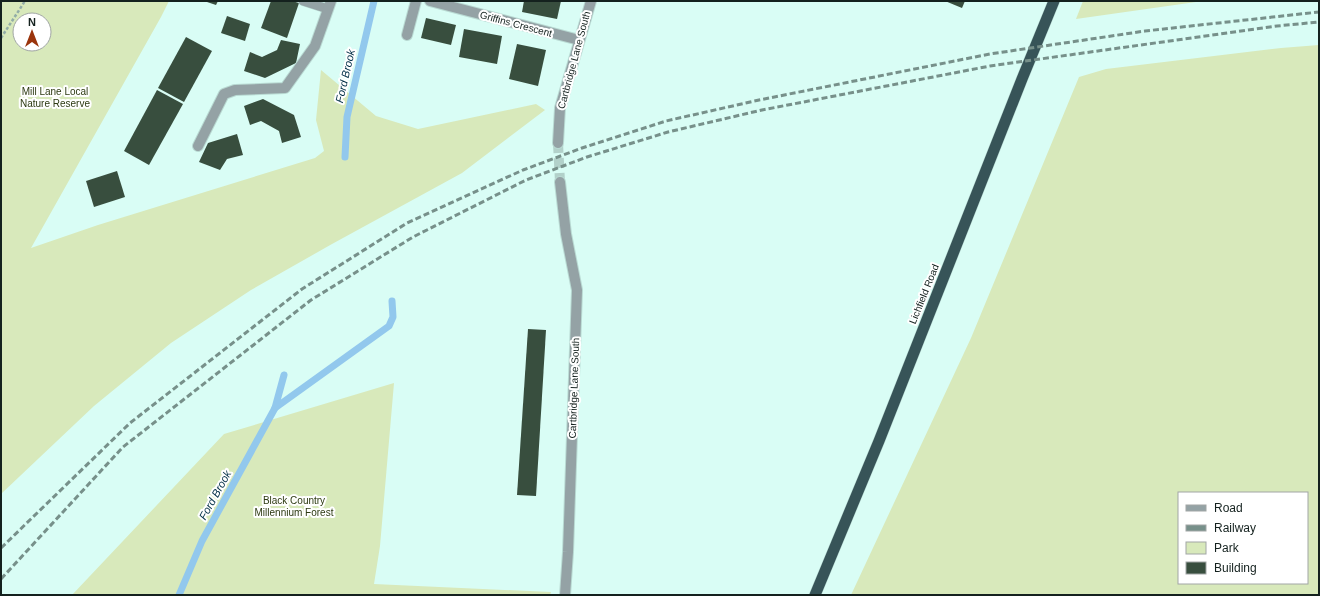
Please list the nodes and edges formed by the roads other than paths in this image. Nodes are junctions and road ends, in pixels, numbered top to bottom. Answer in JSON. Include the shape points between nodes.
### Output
{"nodes":[{"id":1,"x":303,"y":1,"type":"edge"},
{"id":2,"x":416,"y":1,"type":"edge"},
{"id":3,"x":430,"y":1,"type":"edge"},
{"id":4,"x":591,"y":1,"type":"edge"},
{"id":5,"x":1054,"y":1,"type":"edge"},
{"id":6,"x":329,"y":5,"type":"edge"},
{"id":7,"x":407,"y":36,"type":"dead end"},
{"id":8,"x":579,"y":40,"type":"junction"},
{"id":9,"x":558,"y":142,"type":"tunnel mouth"},
{"id":10,"x":198,"y":146,"type":"dead end"},
{"id":11,"x":560,"y":182,"type":"tunnel mouth"},
{"id":12,"x":564,"y":595,"type":"edge"},
{"id":13,"x":815,"y":595,"type":"edge"}],
"edges":[{"from":1,"to":6,"type":"lane"},
{"from":2,"to":7,"type":"street"},
{"from":3,"to":8,"type":"street","name":"Griffins Crescent"},
{"from":4,"to":8,"type":"street","name":"Cartbridge Lane South"},
{"from":5,"to":13,"type":"highway","name":"Lichfield Road"},
{"from":6,"to":10,"type":"street","via":[[315,46],[285,88],[236,90],[224,94]]},
{"from":8,"to":9,"type":"street","name":"Cartbridge Lane South","via":[[560,108]]},
{"from":11,"to":12,"type":"street","name":"Cartbridge Lane South","via":[[566,234],[577,290],[568,552]]}]}
